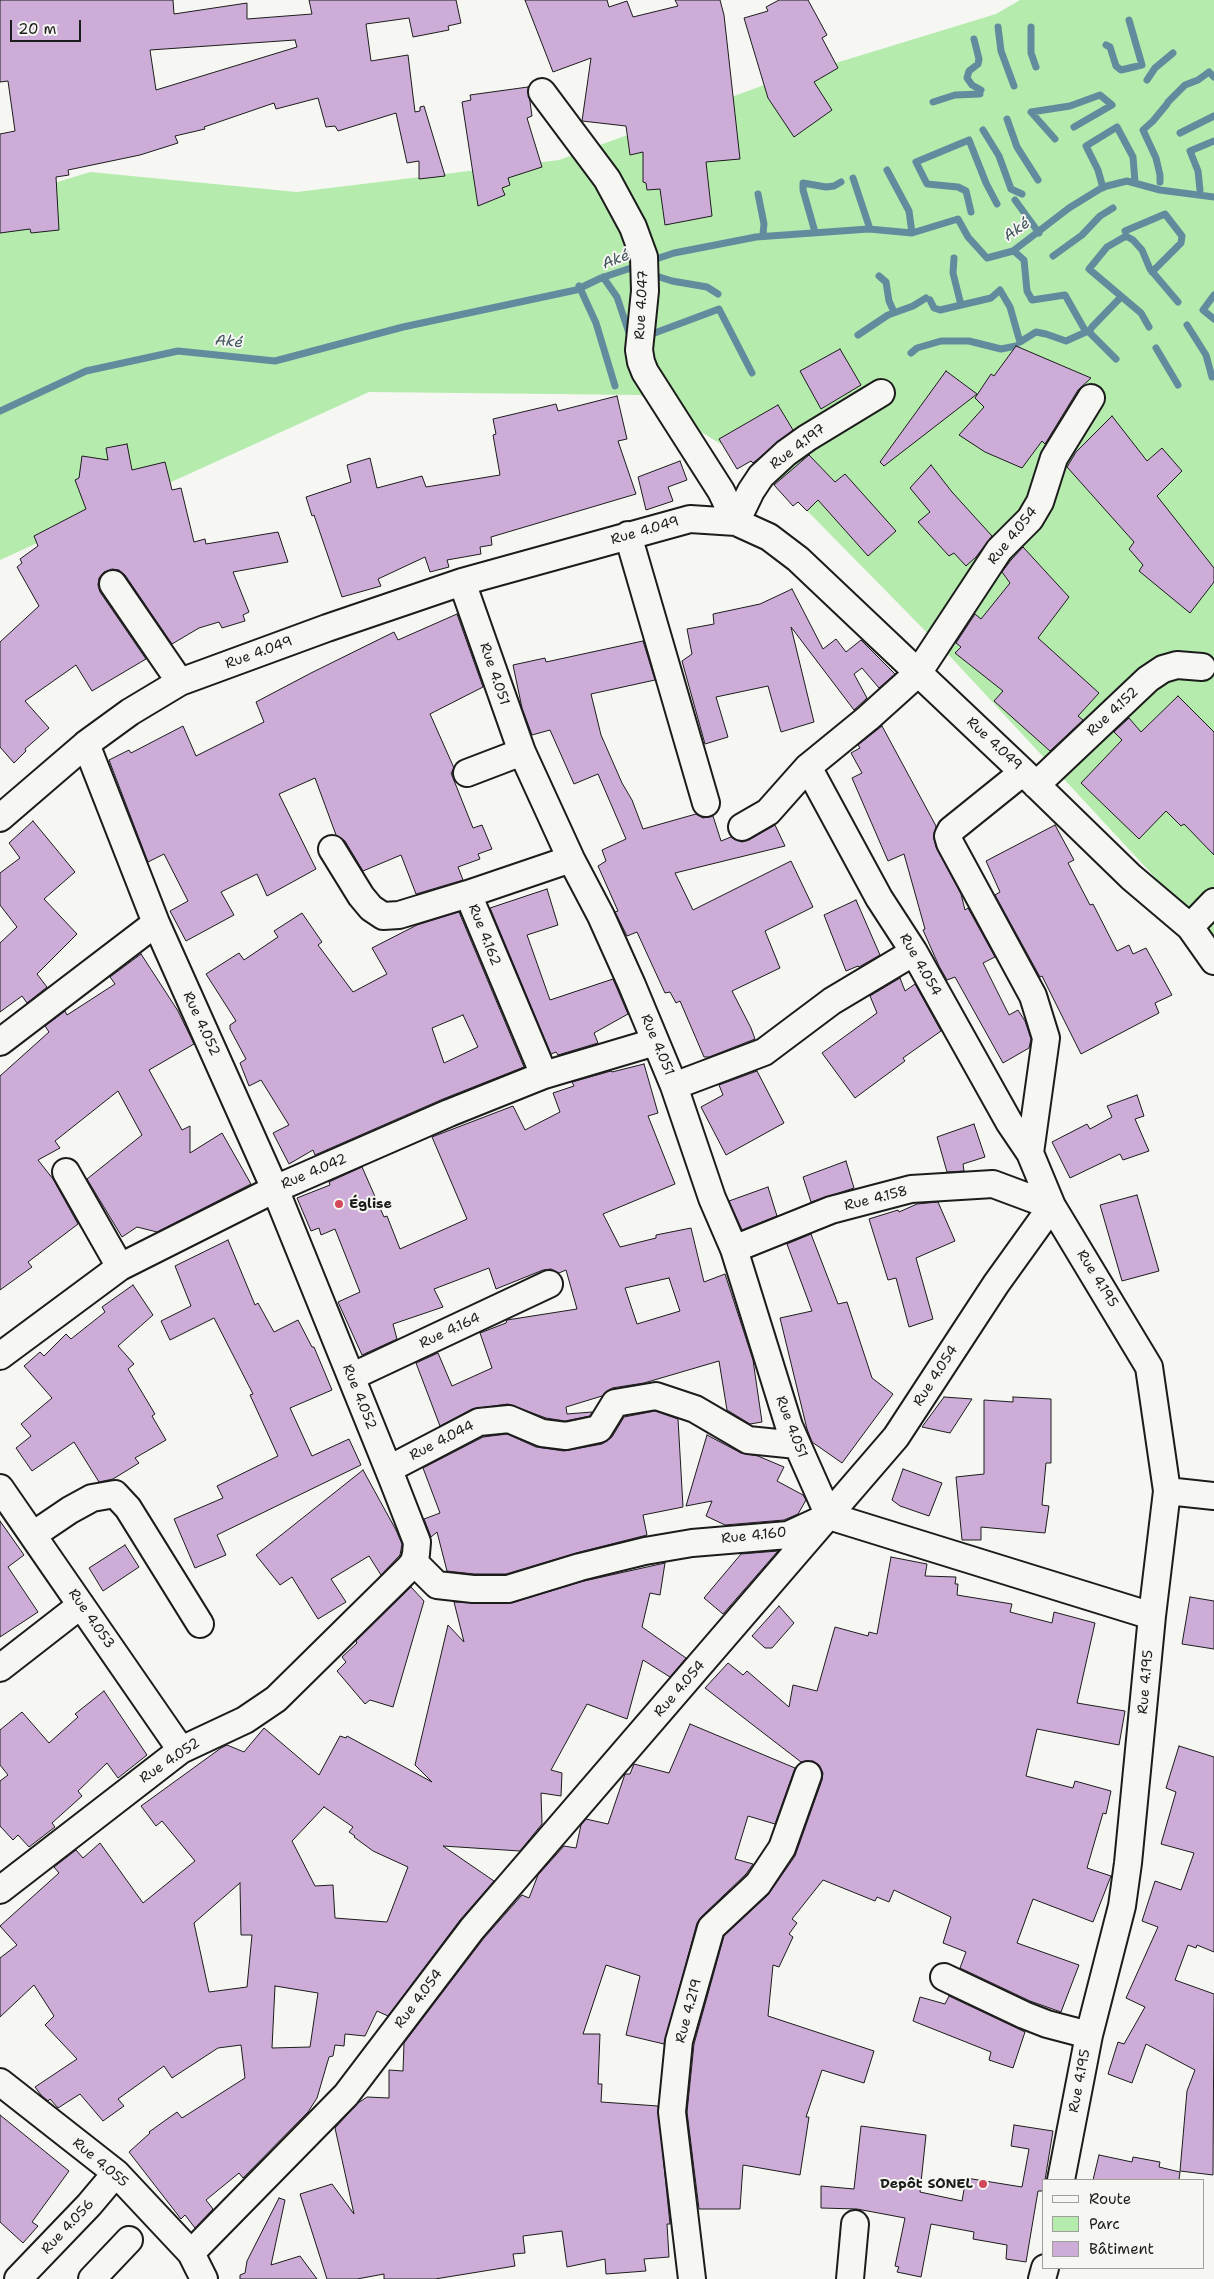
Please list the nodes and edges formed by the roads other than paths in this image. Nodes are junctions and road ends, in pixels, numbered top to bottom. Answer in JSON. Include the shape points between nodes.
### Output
{"nodes":[{"id":1,"x":542,"y":92,"type":"dead end"},
{"id":2,"x":881,"y":392,"type":"dead end"},
{"id":3,"x":1091,"y":398,"type":"dead end"},
{"id":4,"x":736,"y":522,"type":"junction"},
{"id":5,"x":628,"y":536,"type":"junction"},
{"id":6,"x":462,"y":582,"type":"junction"},
{"id":7,"x":113,"y":584,"type":"dead end"},
{"id":8,"x":1202,"y":668,"type":"dead end"},
{"id":9,"x":918,"y":673,"type":"junction"},
{"id":10,"x":180,"y":682,"type":"junction"},
{"id":11,"x":86,"y":744,"type":"junction"},
{"id":12,"x":522,"y":752,"type":"junction"},
{"id":13,"x":808,"y":767,"type":"junction"},
{"id":14,"x":467,"y":773,"type":"dead end"},
{"id":15,"x":1029,"y":778,"type":"junction"},
{"id":16,"x":706,"y":803,"type":"dead end"},
{"id":17,"x":0,"y":818,"type":"edge"},
{"id":18,"x":742,"y":827,"type":"dead end"},
{"id":19,"x":332,"y":849,"type":"dead end"},
{"id":20,"x":571,"y":859,"type":"junction"},
{"id":21,"x":468,"y":894,"type":"junction"},
{"id":22,"x":1214,"y":902,"type":"edge"},
{"id":23,"x":156,"y":923,"type":"junction"},
{"id":24,"x":1190,"y":927,"type":"junction"},
{"id":25,"x":914,"y":952,"type":"junction"},
{"id":26,"x":1214,"y":961,"type":"edge"},
{"id":27,"x":0,"y":1042,"type":"edge"},
{"id":28,"x":655,"y":1042,"type":"junction"},
{"id":29,"x":544,"y":1075,"type":"junction"},
{"id":30,"x":674,"y":1086,"type":"junction"},
{"id":31,"x":1030,"y":1153,"type":"junction"},
{"id":32,"x":66,"y":1172,"type":"dead end"},
{"id":33,"x":275,"y":1189,"type":"junction"},
{"id":34,"x":1052,"y":1206,"type":"junction"},
{"id":35,"x":734,"y":1249,"type":"junction"},
{"id":36,"x":120,"y":1267,"type":"junction"},
{"id":37,"x":550,"y":1284,"type":"dead end"},
{"id":38,"x":0,"y":1356,"type":"edge"},
{"id":39,"x":351,"y":1377,"type":"junction"},
{"id":40,"x":797,"y":1445,"type":"junction"},
{"id":41,"x":389,"y":1469,"type":"junction"},
{"id":42,"x":0,"y":1488,"type":"edge"},
{"id":43,"x":1167,"y":1491,"type":"junction"},
{"id":44,"x":1214,"y":1496,"type":"edge"},
{"id":45,"x":829,"y":1516,"type":"junction"},
{"id":46,"x":33,"y":1536,"type":"junction"},
{"id":47,"x":414,"y":1562,"type":"junction"},
{"id":48,"x":81,"y":1605,"type":"junction"},
{"id":49,"x":1152,"y":1616,"type":"junction"},
{"id":50,"x":200,"y":1624,"type":"dead end"},
{"id":51,"x":0,"y":1668,"type":"edge"},
{"id":52,"x":182,"y":1750,"type":"junction"},
{"id":53,"x":808,"y":1775,"type":"dead end"},
{"id":54,"x":0,"y":1890,"type":"edge"},
{"id":55,"x":944,"y":1978,"type":"dead end"},
{"id":56,"x":1089,"y":2035,"type":"junction"},
{"id":57,"x":0,"y":2082,"type":"edge"},
{"id":58,"x":116,"y":2173,"type":"junction"},
{"id":59,"x":1061,"y":2179,"type":"edge"},
{"id":60,"x":855,"y":2224,"type":"dead end"},
{"id":61,"x":129,"y":2240,"type":"dead end"},
{"id":62,"x":191,"y":2253,"type":"junction"},
{"id":63,"x":18,"y":2279,"type":"edge"},
{"id":64,"x":92,"y":2279,"type":"edge"},
{"id":65,"x":204,"y":2279,"type":"edge"},
{"id":66,"x":692,"y":2279,"type":"edge"},
{"id":67,"x":850,"y":2279,"type":"edge"}],
"edges":[{"from":1,"to":4,"type":"street","name":"Rue 4.047","via":[[607,179],[633,227],[644,257],[641,362],[721,491]]},
{"from":2,"to":4,"type":"street","name":"Rue 4.197","via":[[786,453],[750,491]]},
{"from":3,"to":9,"type":"street","name":"Rue 4.054","via":[[1054,458],[1040,502],[1030,519],[999,550]]},
{"from":4,"to":5,"type":"street","name":"Rue 4.049","via":[[690,518]]},
{"from":4,"to":9,"type":"street","name":"Rue 4.049","via":[[769,537],[798,559]]},
{"from":5,"to":6,"type":"street","name":"Rue 4.049"},
{"from":5,"to":16,"type":"street"},
{"from":6,"to":10,"type":"street","name":"Rue 4.049"},
{"from":6,"to":12,"type":"street","name":"Rue 4.051"},
{"from":7,"to":10,"type":"street"},
{"from":8,"to":15,"type":"street","name":"Rue 4.152","via":[[1177,665],[1163,669]]},
{"from":9,"to":13,"type":"street","name":"Rue 4.054"},
{"from":9,"to":15,"type":"street","name":"Rue 4.049"},
{"from":10,"to":11,"type":"street","name":"Rue 4.049"},
{"from":11,"to":17,"type":"street","name":"Rue 4.049"},
{"from":11,"to":23,"type":"street","name":"Rue 4.052"},
{"from":12,"to":14,"type":"street"},
{"from":12,"to":20,"type":"street","name":"Rue 4.051"},
{"from":13,"to":18,"type":"street","via":[[768,812]]},
{"from":13,"to":25,"type":"street","name":"Rue 4.054","via":[[879,898]]},
{"from":15,"to":24,"type":"street","name":"Rue 4.049","via":[[1131,877]]},
{"from":15,"to":31,"type":"street","name":"Rue 4.152","via":[[951,830],[948,836],[1033,996],[1046,1038]]},
{"from":19,"to":21,"type":"street","via":[[361,896],[384,916]]},
{"from":20,"to":21,"type":"street","name":"Rue 4.162"},
{"from":20,"to":28,"type":"street","name":"Rue 4.051","via":[[605,925]]},
{"from":21,"to":29,"type":"street","name":"Rue 4.162"},
{"from":22,"to":24,"type":"street"},
{"from":23,"to":27,"type":"street"},
{"from":23,"to":33,"type":"street","name":"Rue 4.052"},
{"from":24,"to":26,"type":"street","name":"Rue 4.049"},
{"from":25,"to":30,"type":"street","via":[[832,1001],[764,1052]]},
{"from":25,"to":31,"type":"street","name":"Rue 4.054","via":[[1009,1122]]},
{"from":28,"to":29,"type":"street","name":"Rue 4.042"},
{"from":28,"to":30,"type":"street","name":"Rue 4.051"},
{"from":29,"to":33,"type":"street","name":"Rue 4.042"},
{"from":30,"to":35,"type":"street","name":"Rue 4.051","via":[[712,1198]]},
{"from":31,"to":34,"type":"street","name":"Rue 4.054"},
{"from":32,"to":36,"type":"street"},
{"from":33,"to":36,"type":"street","name":"Rue 4.042"},
{"from":33,"to":39,"type":"street","name":"Rue 4.052"},
{"from":34,"to":35,"type":"street","name":"Rue 4.158","via":[[993,1184],[911,1189],[832,1210]]},
{"from":34,"to":43,"type":"street","name":"Rue 4.195","via":[[1149,1367]]},
{"from":34,"to":45,"type":"street","name":"Rue 4.054","via":[[996,1284],[896,1437]]},
{"from":35,"to":40,"type":"street","name":"Rue 4.051","via":[[788,1426]]},
{"from":36,"to":38,"type":"street","name":"Rue 4.042"},
{"from":37,"to":39,"type":"street","name":"Rue 4.164"},
{"from":39,"to":41,"type":"street","name":"Rue 4.052"},
{"from":40,"to":41,"type":"street","name":"Rue 4.044","via":[[748,1440],[695,1409],[656,1396],[615,1403],[599,1429],[566,1436],[542,1433],[509,1419],[479,1422]]},
{"from":40,"to":45,"type":"street","name":"Rue 4.051"},
{"from":41,"to":47,"type":"street","name":"Rue 4.052","via":[[417,1542]]},
{"from":42,"to":46,"type":"street","name":"Rue 4.053"},
{"from":43,"to":44,"type":"street"},
{"from":43,"to":49,"type":"street","name":"Rue 4.195"},
{"from":45,"to":47,"type":"street","name":"Rue 4.160","via":[[788,1535],[692,1543],[645,1551],[508,1589],[437,1585]]},
{"from":45,"to":49,"type":"street"},
{"from":45,"to":62,"type":"street","name":"Rue 4.054","via":[[472,1929],[346,2095]]},
{"from":46,"to":48,"type":"street","name":"Rue 4.053"},
{"from":46,"to":50,"type":"street","via":[[92,1498],[115,1494],[128,1508]]},
{"from":47,"to":52,"type":"street","name":"Rue 4.052","via":[[276,1699],[245,1720]]},
{"from":48,"to":51,"type":"street"},
{"from":48,"to":52,"type":"street","name":"Rue 4.053"},
{"from":49,"to":56,"type":"street","name":"Rue 4.195","via":[[1125,1889]]},
{"from":52,"to":54,"type":"street","name":"Rue 4.052"},
{"from":53,"to":66,"type":"street","name":"Rue 4.219","via":[[782,1848],[758,1884],[711,1928],[679,2041],[672,2112]]},
{"from":55,"to":56,"type":"street","via":[[1040,2021]]},
{"from":56,"to":59,"type":"street","name":"Rue 4.195"},
{"from":57,"to":58,"type":"street","name":"Rue 4.055"},
{"from":58,"to":62,"type":"street","name":"Rue 4.055"},
{"from":58,"to":63,"type":"street","name":"Rue 4.056","via":[[89,2206]]},
{"from":60,"to":67,"type":"street"},
{"from":61,"to":64,"type":"street"},
{"from":62,"to":65,"type":"street"}]}
